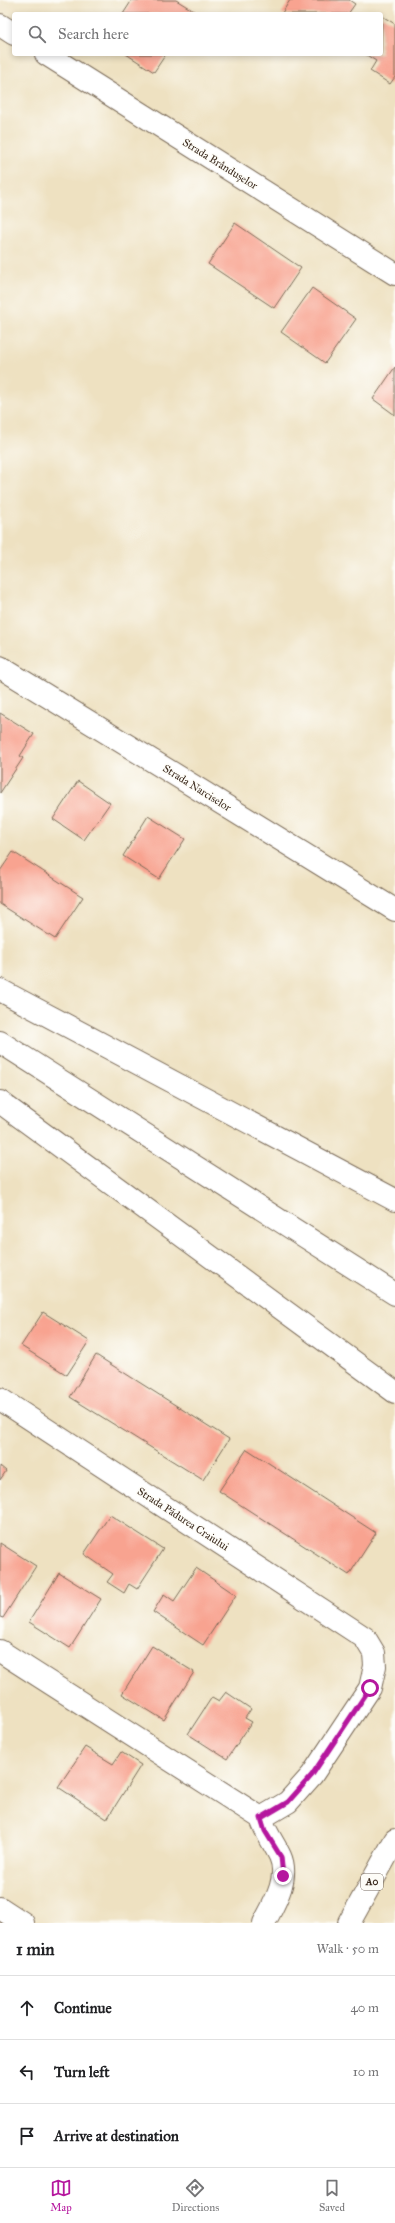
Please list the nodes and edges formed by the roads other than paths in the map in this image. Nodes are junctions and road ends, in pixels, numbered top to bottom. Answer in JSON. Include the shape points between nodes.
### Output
{"nodes":[{"id":1,"x":0,"y":25,"type":"edge"},
{"id":2,"x":12,"y":33,"type":"edge"},
{"id":3,"x":49,"y":56,"type":"edge"},
{"id":4,"x":395,"y":274,"type":"edge"},
{"id":5,"x":0,"y":667,"type":"edge"},
{"id":6,"x":395,"y":910,"type":"edge"},
{"id":7,"x":0,"y":990,"type":"edge"},
{"id":8,"x":0,"y":1042,"type":"edge"},
{"id":9,"x":0,"y":1102,"type":"edge"},
{"id":10,"x":395,"y":1200,"type":"edge"},
{"id":11,"x":395,"y":1294,"type":"edge"},
{"id":12,"x":395,"y":1392,"type":"edge"},
{"id":13,"x":0,"y":1399,"type":"edge"},
{"id":14,"x":0,"y":1651,"type":"edge"},
{"id":15,"x":261,"y":1818,"type":"junction"},
{"id":16,"x":395,"y":1840,"type":"edge"},
{"id":17,"x":0,"y":1908,"type":"edge"},
{"id":18,"x":23,"y":1923,"type":"edge"},
{"id":19,"x":264,"y":1923,"type":"edge"},
{"id":20,"x":349,"y":1923,"type":"edge"}],
"edges":[{"from":1,"to":2,"type":"main road"},
{"from":3,"to":4,"type":"main road","name":"Strada Brândușelor"},
{"from":5,"to":6,"type":"main road","name":"Strada Narciselor"},
{"from":7,"to":10,"type":"main road"},
{"from":8,"to":11,"type":"main road"},
{"from":9,"to":12,"type":"main road"},
{"from":13,"to":15,"type":"main road","name":"Strada Pădurea Craiului","via":[[365,1638],[374,1653],[375,1666],[370,1688],[312,1775],[288,1802]]},
{"from":14,"to":15,"type":"main road"},
{"from":15,"to":19,"type":"main road","via":[[265,1831],[281,1857],[283,1876],[276,1902]]},
{"from":16,"to":20,"type":"main road","number":"A0"},
{"from":17,"to":18,"type":"main road"}]}
